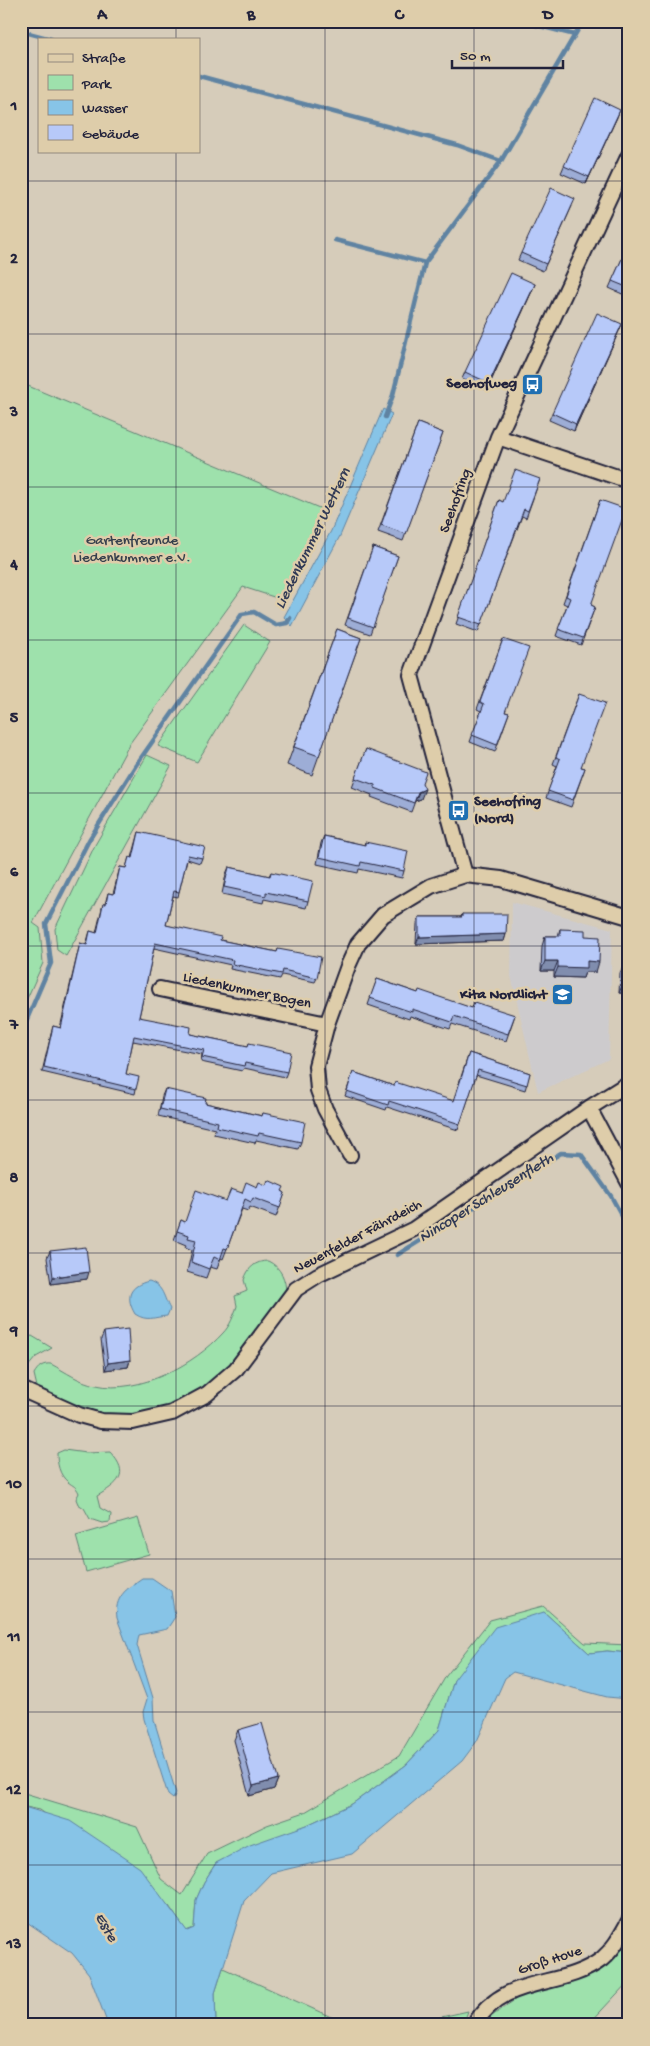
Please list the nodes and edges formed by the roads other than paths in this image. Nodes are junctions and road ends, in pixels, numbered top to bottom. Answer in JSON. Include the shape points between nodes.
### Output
{"nodes":[{"id":1,"x":629,"y":155,"type":"edge"},
{"id":2,"x":498,"y":437,"type":"junction"},
{"id":3,"x":629,"y":481,"type":"edge"},
{"id":4,"x":465,"y":875,"type":"junction"},
{"id":5,"x":629,"y":917,"type":"edge"},
{"id":6,"x":160,"y":989,"type":"dead end"},
{"id":7,"x":327,"y":1024,"type":"junction"},
{"id":8,"x":629,"y":1083,"type":"edge"},
{"id":9,"x":589,"y":1108,"type":"junction"},
{"id":10,"x":350,"y":1155,"type":"dead end"},
{"id":11,"x":629,"y":1184,"type":"edge"},
{"id":12,"x":21,"y":1389,"type":"edge"},
{"id":13,"x":629,"y":1922,"type":"edge"},
{"id":14,"x":474,"y":2025,"type":"edge"}],
"edges":[{"from":1,"to":2,"type":"street","name":"Seehofring"},
{"from":2,"to":3,"type":"street"},
{"from":2,"to":4,"type":"street","name":"Seehofring","via":[[411,675]]},
{"from":4,"to":5,"type":"street","name":"Liedenkummer Bogen","via":[[501,879]]},
{"from":4,"to":7,"type":"street","name":"Liedenkummer Bogen","via":[[431,886],[383,915],[358,944]]},
{"from":6,"to":7,"type":"street","name":"Liedenkummer Bogen"},
{"from":7,"to":10,"type":"street","name":"Liedenkummer Bogen","via":[[316,1066],[318,1090],[325,1110]]},
{"from":8,"to":9,"type":"street","name":"Neuenfelder Fährdeich"},
{"from":9,"to":11,"type":"street"},
{"from":9,"to":12,"type":"street","name":"Neuenfelder Fährdeich","via":[[414,1229],[318,1275],[296,1289],[236,1369],[207,1394],[172,1413],[133,1422],[101,1421],[79,1416]]},
{"from":13,"to":14,"type":"street","name":"Groß Hove","via":[[616,1944],[596,1963],[502,1995],[490,2004]]}]}
